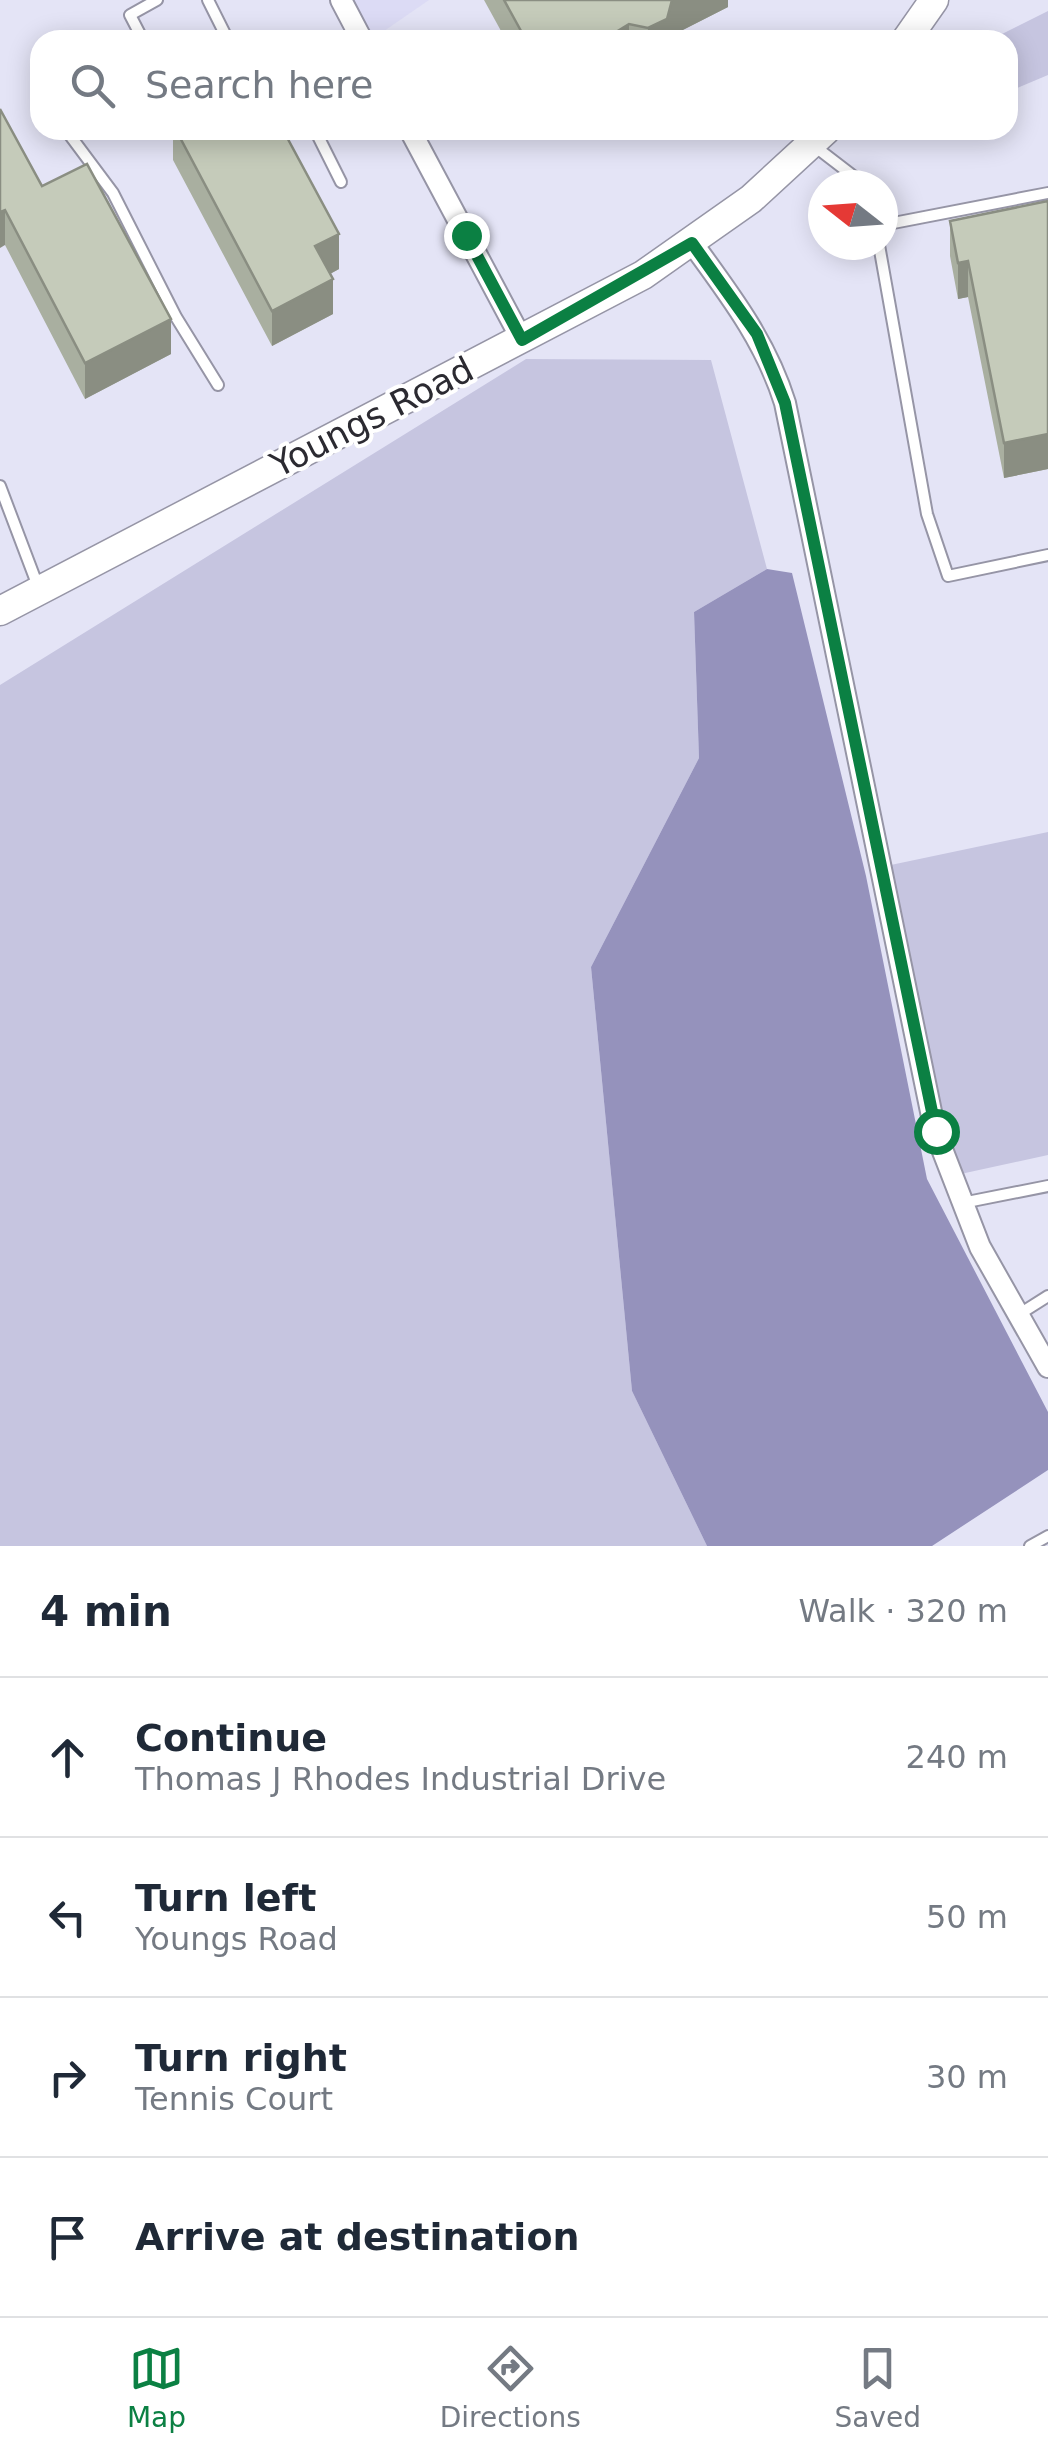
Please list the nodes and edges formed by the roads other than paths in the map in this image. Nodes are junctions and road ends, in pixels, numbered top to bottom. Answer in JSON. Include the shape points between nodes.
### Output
{"nodes":[{"id":1,"x":157,"y":0,"type":"edge"},
{"id":2,"x":208,"y":0,"type":"edge"},
{"id":3,"x":341,"y":0,"type":"edge"},
{"id":4,"x":934,"y":0,"type":"edge"},
{"id":5,"x":138,"y":30,"type":"edge"},
{"id":6,"x":223,"y":30,"type":"edge"},
{"id":7,"x":357,"y":30,"type":"edge"},
{"id":8,"x":913,"y":30,"type":"edge"},
{"id":9,"x":73,"y":140,"type":"edge"},
{"id":10,"x":319,"y":140,"type":"edge"},
{"id":11,"x":415,"y":140,"type":"edge"},
{"id":12,"x":816,"y":140,"type":"edge"},
{"id":13,"x":822,"y":140,"type":"edge"},
{"id":14,"x":851,"y":170,"type":"edge"},
{"id":15,"x":341,"y":182,"type":"dead end"},
{"id":16,"x":1048,"y":193,"type":"edge"},
{"id":17,"x":898,"y":222,"type":"edge"},
{"id":18,"x":692,"y":243,"type":"junction"},
{"id":19,"x":882,"y":260,"type":"edge"},
{"id":20,"x":522,"y":340,"type":"junction"},
{"id":21,"x":218,"y":385,"type":"dead end"},
{"id":22,"x":0,"y":486,"type":"edge"},
{"id":23,"x":5,"y":520,"type":"edge"},
{"id":24,"x":1048,"y":555,"type":"edge"},
{"id":25,"x":39,"y":590,"type":"junction"},
{"id":26,"x":0,"y":611,"type":"edge"},
{"id":27,"x":1048,"y":1186,"type":"edge"},
{"id":28,"x":961,"y":1204,"type":"junction"},
{"id":29,"x":1048,"y":1296,"type":"edge"},
{"id":30,"x":1018,"y":1315,"type":"junction"},
{"id":31,"x":1048,"y":1367,"type":"edge"},
{"id":32,"x":1048,"y":1536,"type":"edge"},
{"id":33,"x":1030,"y":1546,"type":"edge"}],
"edges":[{"from":1,"to":5,"type":"lane","via":[[130,14]]},
{"from":2,"to":6,"type":"lane"},
{"from":3,"to":7,"type":"street"},
{"from":4,"to":8,"type":"street"},
{"from":9,"to":21,"type":"lane","via":[[113,193]]},
{"from":10,"to":15,"type":"lane"},
{"from":11,"to":20,"type":"street"},
{"from":12,"to":18,"type":"street","name":"Youngs Road"},
{"from":13,"to":14,"type":"lane"},
{"from":16,"to":17,"type":"lane"},
{"from":18,"to":20,"type":"street","name":"Youngs Road"},
{"from":18,"to":28,"type":"street","via":[[757,334],[785,403],[909,1012],[936,1131]]},
{"from":19,"to":24,"type":"lane","via":[[927,514],[948,576]]},
{"from":20,"to":25,"type":"street","name":"Youngs Road"},
{"from":22,"to":23,"type":"lane"},
{"from":23,"to":25,"type":"lane"},
{"from":25,"to":26,"type":"street","name":"Youngs Road"},
{"from":27,"to":28,"type":"lane"},
{"from":28,"to":30,"type":"street"},
{"from":29,"to":30,"type":"lane"},
{"from":30,"to":31,"type":"street"},
{"from":32,"to":33,"type":"lane"}]}
